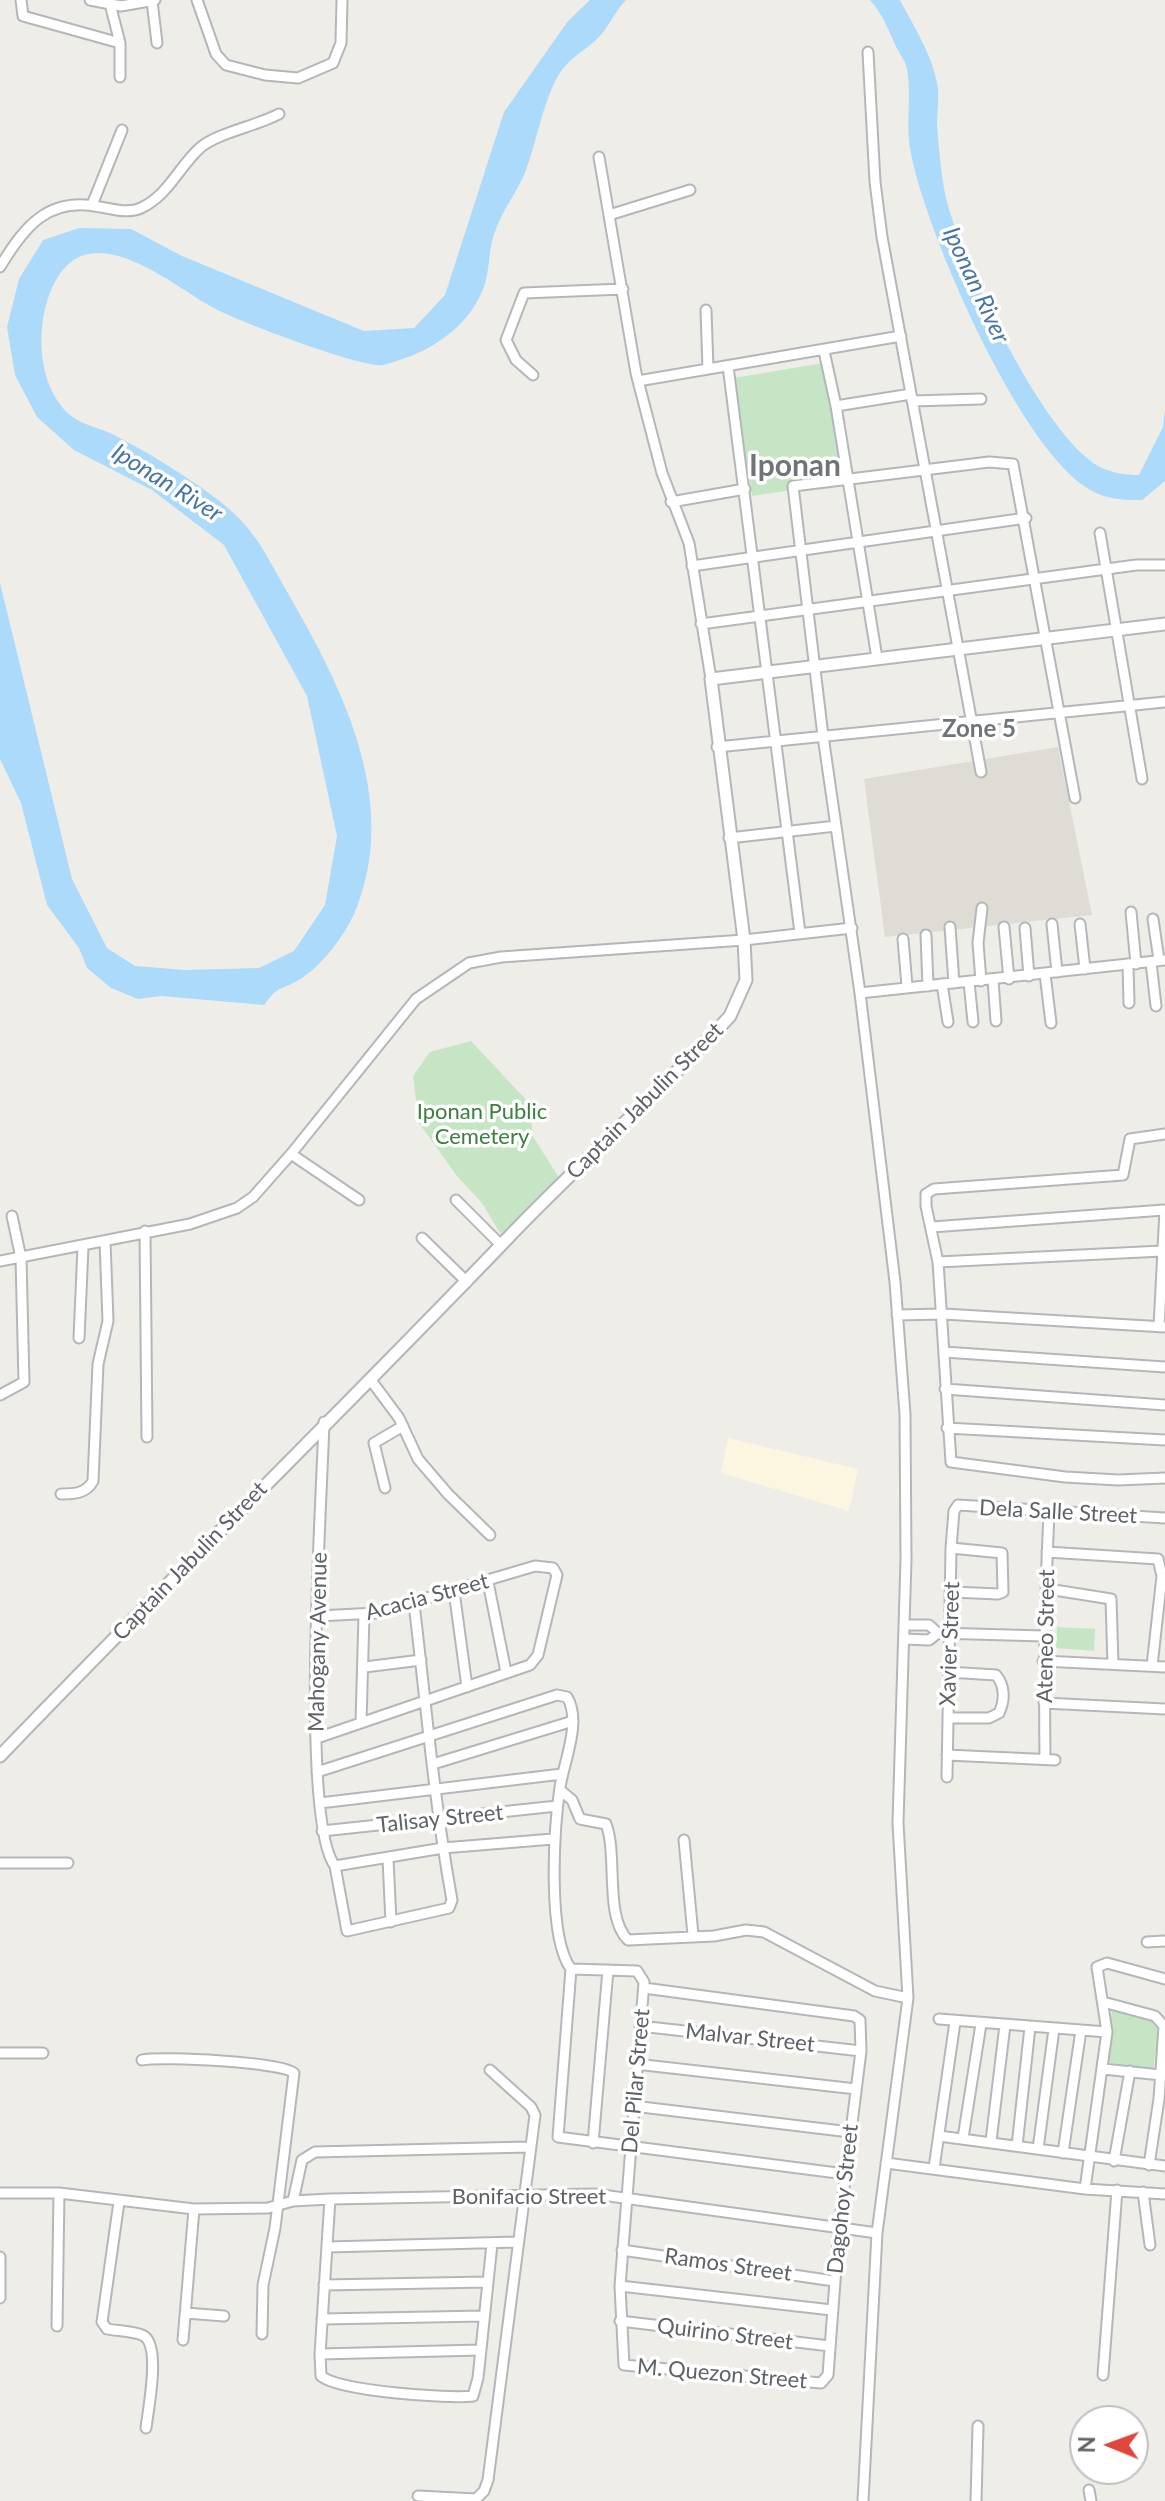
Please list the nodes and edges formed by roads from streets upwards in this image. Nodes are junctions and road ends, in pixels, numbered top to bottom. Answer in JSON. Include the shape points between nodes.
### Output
{"nodes":[{"id":1,"x":21,"y":0,"type":"edge"},
{"id":2,"x":90,"y":0,"type":"edge"},
{"id":3,"x":197,"y":0,"type":"edge"},
{"id":4,"x":342,"y":0,"type":"edge"},
{"id":5,"x":151,"y":1,"type":"edge"},
{"id":6,"x":110,"y":3,"type":"edge"},
{"id":7,"x":120,"y":43,"type":"junction"},
{"id":8,"x":157,"y":43,"type":"dead end"},
{"id":9,"x":868,"y":52,"type":"dead end"},
{"id":10,"x":120,"y":77,"type":"dead end"},
{"id":11,"x":279,"y":114,"type":"dead end"},
{"id":12,"x":122,"y":130,"type":"dead end"},
{"id":13,"x":599,"y":157,"type":"dead end"},
{"id":14,"x":690,"y":190,"type":"dead end"},
{"id":15,"x":92,"y":205,"type":"junction"},
{"id":16,"x":609,"y":215,"type":"junction"},
{"id":17,"x":0,"y":267,"type":"edge"},
{"id":18,"x":623,"y":289,"type":"junction"},
{"id":19,"x":706,"y":310,"type":"dead end"},
{"id":20,"x":901,"y":336,"type":"junction"},
{"id":21,"x":824,"y":351,"type":"junction"},
{"id":22,"x":728,"y":366,"type":"junction"},
{"id":23,"x":708,"y":369,"type":"junction"},
{"id":24,"x":533,"y":375,"type":"dead end"},
{"id":25,"x":638,"y":381,"type":"junction"},
{"id":26,"x":912,"y":397,"type":"junction"},
{"id":27,"x":981,"y":399,"type":"dead end"},
{"id":28,"x":836,"y":406,"type":"junction"},
{"id":29,"x":927,"y":472,"type":"junction"},
{"id":30,"x":848,"y":479,"type":"junction"},
{"id":31,"x":745,"y":489,"type":"junction"},
{"id":32,"x":671,"y":502,"type":"junction"},
{"id":33,"x":1026,"y":518,"type":"junction"},
{"id":34,"x":938,"y":528,"type":"junction"},
{"id":35,"x":1100,"y":533,"type":"dead end"},
{"id":36,"x":857,"y":541,"type":"junction"},
{"id":37,"x":802,"y":551,"type":"junction"},
{"id":38,"x":753,"y":558,"type":"junction"},
{"id":39,"x":1165,"y":565,"type":"edge"},
{"id":40,"x":692,"y":566,"type":"junction"},
{"id":41,"x":1108,"y":570,"type":"junction"},
{"id":42,"x":1035,"y":579,"type":"junction"},
{"id":43,"x":949,"y":590,"type":"junction"},
{"id":44,"x":866,"y":600,"type":"junction"},
{"id":45,"x":807,"y":608,"type":"junction"},
{"id":46,"x":760,"y":615,"type":"junction"},
{"id":47,"x":701,"y":624,"type":"junction"},
{"id":48,"x":1165,"y":624,"type":"edge"},
{"id":49,"x":1116,"y":629,"type":"junction"},
{"id":50,"x":1045,"y":639,"type":"junction"},
{"id":51,"x":959,"y":649,"type":"junction"},
{"id":52,"x":877,"y":658,"type":"junction"},
{"id":53,"x":814,"y":666,"type":"junction"},
{"id":54,"x":768,"y":672,"type":"junction"},
{"id":55,"x":711,"y":679,"type":"junction"},
{"id":56,"x":1165,"y":702,"type":"edge"},
{"id":57,"x":1129,"y":704,"type":"junction"},
{"id":58,"x":1059,"y":712,"type":"junction"},
{"id":59,"x":972,"y":719,"type":"junction"},
{"id":60,"x":823,"y":736,"type":"junction"},
{"id":61,"x":776,"y":740,"type":"junction"},
{"id":62,"x":717,"y":747,"type":"junction"},
{"id":63,"x":981,"y":772,"type":"dead end"},
{"id":64,"x":1142,"y":779,"type":"dead end"},
{"id":65,"x":1075,"y":798,"type":"dead end"},
{"id":66,"x":836,"y":826,"type":"junction"},
{"id":67,"x":788,"y":829,"type":"junction"},
{"id":68,"x":729,"y":838,"type":"junction"},
{"id":69,"x":982,"y":908,"type":"dead end"},
{"id":70,"x":1131,"y":912,"type":"dead end"},
{"id":71,"x":1153,"y":919,"type":"dead end"},
{"id":72,"x":1052,"y":924,"type":"dead end"},
{"id":73,"x":1080,"y":924,"type":"dead end"},
{"id":74,"x":950,"y":927,"type":"dead end"},
{"id":75,"x":1004,"y":927,"type":"dead end"},
{"id":76,"x":852,"y":928,"type":"junction"},
{"id":77,"x":1025,"y":928,"type":"dead end"},
{"id":78,"x":800,"y":933,"type":"junction"},
{"id":79,"x":926,"y":935,"type":"dead end"},
{"id":80,"x":903,"y":939,"type":"dead end"},
{"id":81,"x":744,"y":940,"type":"junction"},
{"id":82,"x":1158,"y":961,"type":"edge"},
{"id":83,"x":1132,"y":964,"type":"junction"},
{"id":84,"x":1085,"y":969,"type":"junction"},
{"id":85,"x":1057,"y":972,"type":"junction"},
{"id":86,"x":1045,"y":974,"type":"junction"},
{"id":87,"x":1029,"y":976,"type":"junction"},
{"id":88,"x":1009,"y":979,"type":"junction"},
{"id":89,"x":993,"y":980,"type":"junction"},
{"id":90,"x":981,"y":981,"type":"junction"},
{"id":91,"x":969,"y":982,"type":"junction"},
{"id":92,"x":954,"y":983,"type":"junction"},
{"id":93,"x":942,"y":984,"type":"junction"},
{"id":94,"x":907,"y":986,"type":"junction"},
{"id":95,"x":928,"y":986,"type":"junction"},
{"id":96,"x":860,"y":993,"type":"junction"},
{"id":97,"x":1129,"y":1003,"type":"dead end"},
{"id":98,"x":1156,"y":1006,"type":"dead end"},
{"id":99,"x":996,"y":1021,"type":"dead end"},
{"id":100,"x":948,"y":1022,"type":"dead end"},
{"id":101,"x":973,"y":1022,"type":"dead end"},
{"id":102,"x":1051,"y":1023,"type":"dead end"},
{"id":103,"x":1165,"y":1134,"type":"edge"},
{"id":104,"x":291,"y":1154,"type":"junction"},
{"id":105,"x":359,"y":1200,"type":"dead end"},
{"id":106,"x":456,"y":1200,"type":"dead end"},
{"id":107,"x":1165,"y":1210,"type":"edge"},
{"id":108,"x":12,"y":1216,"type":"dead end"},
{"id":109,"x":932,"y":1227,"type":"junction"},
{"id":110,"x":145,"y":1231,"type":"junction"},
{"id":111,"x":422,"y":1238,"type":"dead end"},
{"id":112,"x":105,"y":1241,"type":"junction"},
{"id":113,"x":501,"y":1245,"type":"junction"},
{"id":114,"x":83,"y":1247,"type":"junction"},
{"id":115,"x":1162,"y":1251,"type":"junction"},
{"id":116,"x":21,"y":1258,"type":"junction"},
{"id":117,"x":0,"y":1261,"type":"edge"},
{"id":118,"x":938,"y":1262,"type":"junction"},
{"id":119,"x":467,"y":1282,"type":"junction"},
{"id":120,"x":943,"y":1314,"type":"junction"},
{"id":121,"x":897,"y":1315,"type":"junction"},
{"id":122,"x":1162,"y":1327,"type":"edge"},
{"id":123,"x":79,"y":1338,"type":"dead end"},
{"id":124,"x":944,"y":1352,"type":"junction"},
{"id":125,"x":1165,"y":1367,"type":"edge"},
{"id":126,"x":370,"y":1379,"type":"junction"},
{"id":127,"x":945,"y":1389,"type":"junction"},
{"id":128,"x":0,"y":1395,"type":"edge"},
{"id":129,"x":1165,"y":1405,"type":"edge"},
{"id":130,"x":324,"y":1422,"type":"junction"},
{"id":131,"x":403,"y":1426,"type":"junction"},
{"id":132,"x":947,"y":1428,"type":"junction"},
{"id":133,"x":147,"y":1437,"type":"dead end"},
{"id":134,"x":1165,"y":1440,"type":"edge"},
{"id":135,"x":1165,"y":1478,"type":"edge"},
{"id":136,"x":385,"y":1488,"type":"dead end"},
{"id":137,"x":61,"y":1494,"type":"dead end"},
{"id":138,"x":954,"y":1511,"type":"joint"},
{"id":139,"x":1049,"y":1512,"type":"junction"},
{"id":140,"x":1165,"y":1518,"type":"edge"},
{"id":141,"x":490,"y":1535,"type":"dead end"},
{"id":142,"x":951,"y":1548,"type":"junction"},
{"id":143,"x":1047,"y":1552,"type":"junction"},
{"id":144,"x":488,"y":1582,"type":"junction"},
{"id":145,"x":1048,"y":1589,"type":"junction"},
{"id":146,"x":454,"y":1591,"type":"junction"},
{"id":147,"x":952,"y":1592,"type":"junction"},
{"id":148,"x":414,"y":1604,"type":"junction"},
{"id":149,"x":364,"y":1615,"type":"junction"},
{"id":150,"x":318,"y":1616,"type":"junction"},
{"id":151,"x":904,"y":1625,"type":"junction"},
{"id":152,"x":943,"y":1633,"type":"junction"},
{"id":153,"x":1043,"y":1636,"type":"junction"},
{"id":154,"x":904,"y":1639,"type":"junction"},
{"id":155,"x":421,"y":1660,"type":"junction"},
{"id":156,"x":1043,"y":1661,"type":"junction"},
{"id":157,"x":1113,"y":1664,"type":"junction"},
{"id":158,"x":1152,"y":1666,"type":"junction"},
{"id":159,"x":365,"y":1667,"type":"junction"},
{"id":160,"x":1165,"y":1667,"type":"edge"},
{"id":161,"x":506,"y":1672,"type":"junction"},
{"id":162,"x":948,"y":1672,"type":"junction"},
{"id":163,"x":467,"y":1687,"type":"junction"},
{"id":164,"x":426,"y":1699,"type":"junction"},
{"id":165,"x":1044,"y":1703,"type":"junction"},
{"id":166,"x":1165,"y":1709,"type":"edge"},
{"id":167,"x":948,"y":1718,"type":"junction"},
{"id":168,"x":573,"y":1721,"type":"junction"},
{"id":169,"x":361,"y":1723,"type":"junction"},
{"id":170,"x":431,"y":1735,"type":"junction"},
{"id":171,"x":317,"y":1738,"type":"junction"},
{"id":172,"x":947,"y":1755,"type":"junction"},
{"id":173,"x":0,"y":1756,"type":"edge"},
{"id":174,"x":433,"y":1764,"type":"junction"},
{"id":175,"x":317,"y":1772,"type":"junction"},
{"id":176,"x":562,"y":1774,"type":"junction"},
{"id":177,"x":947,"y":1777,"type":"dead end"},
{"id":178,"x":435,"y":1789,"type":"junction"},
{"id":179,"x":560,"y":1790,"type":"junction"},
{"id":180,"x":320,"y":1803,"type":"junction"},
{"id":181,"x":557,"y":1806,"type":"junction"},
{"id":182,"x":437,"y":1819,"type":"junction"},
{"id":183,"x":322,"y":1831,"type":"junction"},
{"id":184,"x":553,"y":1839,"type":"junction"},
{"id":185,"x":684,"y":1840,"type":"dead end"},
{"id":186,"x":443,"y":1848,"type":"junction"},
{"id":187,"x":388,"y":1859,"type":"junction"},
{"id":188,"x":0,"y":1863,"type":"edge"},
{"id":189,"x":68,"y":1863,"type":"dead end"},
{"id":190,"x":333,"y":1863,"type":"junction"},
{"id":191,"x":391,"y":1922,"type":"junction"},
{"id":192,"x":693,"y":1935,"type":"junction"},
{"id":193,"x":1165,"y":1941,"type":"edge"},
{"id":194,"x":1147,"y":1942,"type":"dead end"},
{"id":195,"x":571,"y":1969,"type":"junction"},
{"id":196,"x":608,"y":1970,"type":"junction"},
{"id":197,"x":1165,"y":1979,"type":"edge"},
{"id":198,"x":644,"y":1988,"type":"junction"},
{"id":199,"x":908,"y":1998,"type":"junction"},
{"id":200,"x":1103,"y":2002,"type":"junction"},
{"id":201,"x":939,"y":2019,"type":"dead end"},
{"id":202,"x":955,"y":2022,"type":"junction"},
{"id":203,"x":981,"y":2024,"type":"junction"},
{"id":204,"x":1005,"y":2025,"type":"junction"},
{"id":205,"x":640,"y":2026,"type":"junction"},
{"id":206,"x":1030,"y":2027,"type":"junction"},
{"id":207,"x":1054,"y":2029,"type":"junction"},
{"id":208,"x":1081,"y":2030,"type":"junction"},
{"id":209,"x":1107,"y":2032,"type":"junction"},
{"id":210,"x":861,"y":2051,"type":"junction"},
{"id":211,"x":0,"y":2053,"type":"edge"},
{"id":212,"x":43,"y":2053,"type":"dead end"},
{"id":213,"x":142,"y":2060,"type":"dead end"},
{"id":214,"x":636,"y":2064,"type":"junction"},
{"id":215,"x":1103,"y":2069,"type":"junction"},
{"id":216,"x":490,"y":2070,"type":"dead end"},
{"id":217,"x":1130,"y":2071,"type":"junction"},
{"id":218,"x":1161,"y":2075,"type":"junction"},
{"id":219,"x":856,"y":2089,"type":"junction"},
{"id":220,"x":633,"y":2106,"type":"junction"},
{"id":221,"x":1161,"y":2119,"type":"edge"},
{"id":222,"x":850,"y":2132,"type":"junction"},
{"id":223,"x":939,"y":2136,"type":"junction"},
{"id":224,"x":963,"y":2138,"type":"junction"},
{"id":225,"x":991,"y":2141,"type":"junction"},
{"id":226,"x":593,"y":2143,"type":"junction"},
{"id":227,"x":1017,"y":2146,"type":"junction"},
{"id":228,"x":528,"y":2147,"type":"junction"},
{"id":229,"x":630,"y":2148,"type":"junction"},
{"id":230,"x":1038,"y":2149,"type":"junction"},
{"id":231,"x":1063,"y":2153,"type":"junction"},
{"id":232,"x":1089,"y":2156,"type":"junction"},
{"id":233,"x":1114,"y":2161,"type":"junction"},
{"id":234,"x":886,"y":2163,"type":"junction"},
{"id":235,"x":1149,"y":2165,"type":"junction"},
{"id":236,"x":1165,"y":2166,"type":"edge"},
{"id":237,"x":934,"y":2168,"type":"junction"},
{"id":238,"x":845,"y":2174,"type":"junction"},
{"id":239,"x":1085,"y":2189,"type":"junction"},
{"id":240,"x":1117,"y":2190,"type":"junction"},
{"id":241,"x":1143,"y":2192,"type":"junction"},
{"id":242,"x":0,"y":2193,"type":"edge"},
{"id":243,"x":59,"y":2193,"type":"junction"},
{"id":244,"x":522,"y":2194,"type":"junction"},
{"id":245,"x":1165,"y":2194,"type":"edge"},
{"id":246,"x":626,"y":2198,"type":"junction"},
{"id":247,"x":330,"y":2199,"type":"junction"},
{"id":248,"x":293,"y":2201,"type":"junction"},
{"id":249,"x":119,"y":2202,"type":"junction"},
{"id":250,"x":276,"y":2207,"type":"junction"},
{"id":251,"x":194,"y":2209,"type":"junction"},
{"id":252,"x":839,"y":2228,"type":"junction"},
{"id":253,"x":877,"y":2233,"type":"junction"},
{"id":254,"x":517,"y":2242,"type":"junction"},
{"id":255,"x":492,"y":2244,"type":"junction"},
{"id":256,"x":1150,"y":2245,"type":"dead end"},
{"id":257,"x":328,"y":2247,"type":"junction"},
{"id":258,"x":622,"y":2250,"type":"junction"},
{"id":259,"x":0,"y":2257,"type":"edge"},
{"id":260,"x":834,"y":2281,"type":"junction"},
{"id":261,"x":488,"y":2282,"type":"junction"},
{"id":262,"x":324,"y":2285,"type":"junction"},
{"id":263,"x":620,"y":2286,"type":"junction"},
{"id":264,"x":0,"y":2298,"type":"edge"},
{"id":265,"x":832,"y":2310,"type":"junction"},
{"id":266,"x":186,"y":2313,"type":"junction"},
{"id":267,"x":224,"y":2316,"type":"dead end"},
{"id":268,"x":484,"y":2316,"type":"junction"},
{"id":269,"x":322,"y":2319,"type":"junction"},
{"id":270,"x":620,"y":2321,"type":"junction"},
{"id":271,"x":57,"y":2326,"type":"dead end"},
{"id":272,"x":262,"y":2334,"type":"dead end"},
{"id":273,"x":183,"y":2340,"type":"dead end"},
{"id":274,"x":830,"y":2346,"type":"junction"},
{"id":275,"x":481,"y":2350,"type":"junction"},
{"id":276,"x":320,"y":2354,"type":"junction"},
{"id":277,"x":624,"y":2365,"type":"joint"},
{"id":278,"x":1103,"y":2375,"type":"dead end"},
{"id":279,"x":821,"y":2383,"type":"joint"},
{"id":280,"x":978,"y":2426,"type":"dead end"},
{"id":281,"x":146,"y":2428,"type":"dead end"},
{"id":282,"x":1089,"y":2490,"type":"dead end"},
{"id":283,"x":418,"y":2496,"type":"dead end"},
{"id":284,"x":863,"y":2501,"type":"edge"},
{"id":285,"x":976,"y":2501,"type":"edge"},
{"id":286,"x":1091,"y":2501,"type":"edge"}],
"edges":[{"from":1,"to":7,"type":"street","via":[[23,16]]},
{"from":2,"to":6,"type":"street"},
{"from":3,"to":4,"type":"street","via":[[216,54],[226,65],[298,78],[333,63],[341,43]]},
{"from":5,"to":6,"type":"street"},
{"from":5,"to":8,"type":"street"},
{"from":6,"to":7,"type":"street"},
{"from":7,"to":10,"type":"street"},
{"from":9,"to":20,"type":"street","via":[[875,182]]},
{"from":11,"to":15,"type":"street","via":[[201,147],[159,197],[143,207],[126,211]]},
{"from":12,"to":15,"type":"street"},
{"from":13,"to":16,"type":"street"},
{"from":14,"to":16,"type":"street"},
{"from":15,"to":17,"type":"street","via":[[68,204],[36,217]]},
{"from":16,"to":18,"type":"street"},
{"from":18,"to":24,"type":"street","via":[[522,295],[506,340],[516,360]]},
{"from":18,"to":25,"type":"street"},
{"from":19,"to":23,"type":"street"},
{"from":20,"to":21,"type":"street"},
{"from":20,"to":26,"type":"street"},
{"from":21,"to":22,"type":"street"},
{"from":21,"to":28,"type":"street"},
{"from":22,"to":23,"type":"street"},
{"from":22,"to":31,"type":"street"},
{"from":23,"to":25,"type":"street"},
{"from":25,"to":32,"type":"street"},
{"from":26,"to":27,"type":"street"},
{"from":26,"to":28,"type":"street"},
{"from":26,"to":29,"type":"street"},
{"from":28,"to":30,"type":"street"},
{"from":29,"to":30,"type":"street"},
{"from":29,"to":33,"type":"street","via":[[1009,461]]},
{"from":29,"to":34,"type":"street"},
{"from":30,"to":36,"type":"street"},
{"from":30,"to":37,"type":"street","via":[[793,486]]},
{"from":31,"to":32,"type":"street"},
{"from":31,"to":38,"type":"street"},
{"from":32,"to":40,"type":"street","via":[[685,530]]},
{"from":33,"to":34,"type":"street"},
{"from":33,"to":42,"type":"street"},
{"from":34,"to":36,"type":"street"},
{"from":34,"to":43,"type":"street"},
{"from":35,"to":41,"type":"street"},
{"from":36,"to":37,"type":"street"},
{"from":36,"to":44,"type":"street"},
{"from":37,"to":38,"type":"street"},
{"from":37,"to":45,"type":"street"},
{"from":38,"to":40,"type":"street"},
{"from":38,"to":46,"type":"street"},
{"from":39,"to":41,"type":"street"},
{"from":40,"to":47,"type":"street"},
{"from":41,"to":42,"type":"street"},
{"from":41,"to":49,"type":"street"},
{"from":42,"to":43,"type":"street"},
{"from":42,"to":50,"type":"street"},
{"from":43,"to":44,"type":"street"},
{"from":43,"to":51,"type":"street"},
{"from":44,"to":45,"type":"street"},
{"from":44,"to":52,"type":"street"},
{"from":45,"to":46,"type":"street"},
{"from":45,"to":53,"type":"street"},
{"from":46,"to":47,"type":"street"},
{"from":46,"to":54,"type":"street"},
{"from":47,"to":55,"type":"street"},
{"from":48,"to":49,"type":"street"},
{"from":49,"to":50,"type":"street"},
{"from":49,"to":57,"type":"street"},
{"from":50,"to":51,"type":"street"},
{"from":50,"to":58,"type":"street"},
{"from":51,"to":52,"type":"street"},
{"from":51,"to":59,"type":"street"},
{"from":52,"to":53,"type":"street"},
{"from":53,"to":54,"type":"street"},
{"from":53,"to":60,"type":"street"},
{"from":54,"to":55,"type":"street"},
{"from":54,"to":61,"type":"street"},
{"from":55,"to":62,"type":"street","name":"Captain Jabulin Street"},
{"from":56,"to":57,"type":"street"},
{"from":57,"to":58,"type":"street"},
{"from":57,"to":64,"type":"street"},
{"from":58,"to":59,"type":"street"},
{"from":58,"to":65,"type":"street"},
{"from":59,"to":60,"type":"street"},
{"from":59,"to":63,"type":"street"},
{"from":60,"to":61,"type":"street"},
{"from":60,"to":66,"type":"street"},
{"from":61,"to":62,"type":"street"},
{"from":61,"to":67,"type":"street"},
{"from":62,"to":68,"type":"street","name":"Captain Jabulin Street"},
{"from":66,"to":67,"type":"street"},
{"from":66,"to":76,"type":"street"},
{"from":67,"to":68,"type":"street"},
{"from":67,"to":78,"type":"street"},
{"from":68,"to":81,"type":"street","name":"Captain Jabulin Street"},
{"from":69,"to":90,"type":"street"},
{"from":70,"to":83,"type":"street"},
{"from":71,"to":82,"type":"street"},
{"from":72,"to":85,"type":"street"},
{"from":73,"to":84,"type":"street"},
{"from":74,"to":92,"type":"street"},
{"from":75,"to":88,"type":"street"},
{"from":76,"to":78,"type":"street"},
{"from":76,"to":96,"type":"street"},
{"from":77,"to":87,"type":"street"},
{"from":78,"to":81,"type":"street"},
{"from":79,"to":95,"type":"street"},
{"from":80,"to":94,"type":"street"},
{"from":81,"to":104,"type":"street","via":[[469,963],[416,999]]},
{"from":81,"to":113,"type":"street","name":"Captain Jabulin Street","via":[[746,980],[730,1016]]},
{"from":82,"to":83,"type":"street"},
{"from":82,"to":98,"type":"street"},
{"from":83,"to":84,"type":"street"},
{"from":83,"to":97,"type":"street"},
{"from":84,"to":85,"type":"street"},
{"from":85,"to":86,"type":"street"},
{"from":86,"to":87,"type":"street"},
{"from":86,"to":102,"type":"street"},
{"from":87,"to":88,"type":"street"},
{"from":88,"to":89,"type":"street"},
{"from":89,"to":90,"type":"street"},
{"from":89,"to":99,"type":"street"},
{"from":90,"to":91,"type":"street"},
{"from":91,"to":92,"type":"street"},
{"from":91,"to":101,"type":"street"},
{"from":92,"to":93,"type":"street"},
{"from":93,"to":95,"type":"street"},
{"from":93,"to":100,"type":"street"},
{"from":94,"to":95,"type":"street"},
{"from":94,"to":96,"type":"street"},
{"from":96,"to":121,"type":"street"},
{"from":103,"to":109,"type":"street","via":[[1130,1139],[1126,1172],[1117,1176],[934,1189],[926,1194]]},
{"from":104,"to":105,"type":"street"},
{"from":104,"to":110,"type":"street","via":[[237,1208],[190,1224]]},
{"from":106,"to":113,"type":"street"},
{"from":107,"to":109,"type":"street"},
{"from":107,"to":115,"type":"street"},
{"from":108,"to":116,"type":"street"},
{"from":109,"to":118,"type":"street"},
{"from":110,"to":112,"type":"street"},
{"from":110,"to":133,"type":"street"},
{"from":111,"to":119,"type":"street"},
{"from":112,"to":114,"type":"street"},
{"from":112,"to":137,"type":"street","via":[[108,1321],[96,1378],[93,1481],[75,1494]]},
{"from":113,"to":119,"type":"street","name":"Captain Jabulin Street"},
{"from":114,"to":116,"type":"street"},
{"from":114,"to":123,"type":"street"},
{"from":115,"to":118,"type":"street"},
{"from":115,"to":122,"type":"street"},
{"from":116,"to":117,"type":"street"},
{"from":116,"to":128,"type":"street","via":[[24,1382]]},
{"from":118,"to":120,"type":"street"},
{"from":119,"to":126,"type":"street","name":"Captain Jabulin Street"},
{"from":120,"to":121,"type":"street"},
{"from":120,"to":122,"type":"street"},
{"from":120,"to":124,"type":"street"},
{"from":121,"to":151,"type":"street","via":[[905,1414]]},
{"from":124,"to":125,"type":"street"},
{"from":124,"to":127,"type":"street"},
{"from":126,"to":130,"type":"street","name":"Captain Jabulin Street"},
{"from":126,"to":131,"type":"street"},
{"from":127,"to":129,"type":"street"},
{"from":127,"to":132,"type":"street"},
{"from":130,"to":150,"type":"street","name":"Mahogany Avenue"},
{"from":130,"to":173,"type":"street","name":"Captain Jabulin Street"},
{"from":131,"to":136,"type":"street","via":[[374,1443]]},
{"from":131,"to":141,"type":"street","via":[[418,1459]]},
{"from":132,"to":134,"type":"street"},
{"from":132,"to":135,"type":"street","via":[[948,1456],[958,1466],[1105,1480]]},
{"from":138,"to":139,"type":"street","name":"Dela Salle Street","via":[[958,1505]]},
{"from":138,"to":142,"type":"street","name":"Xavier Street"},
{"from":139,"to":140,"type":"street","name":"Dela Salle Street"},
{"from":139,"to":143,"type":"street","name":"Ateneo Street"},
{"from":142,"to":147,"type":"street","name":"Xavier Street"},
{"from":142,"to":147,"type":"street","via":[[1002,1553],[1005,1584],[998,1594]]},
{"from":143,"to":145,"type":"street","name":"Ateneo Street"},
{"from":143,"to":158,"type":"street","via":[[1158,1559],[1162,1576]]},
{"from":144,"to":146,"type":"street","name":"Acacia Street"},
{"from":144,"to":161,"type":"street"},
{"from":144,"to":161,"type":"street","name":"Acacia Street","via":[[535,1566],[553,1568],[557,1575],[538,1655],[530,1665]]},
{"from":145,"to":153,"type":"street","name":"Ateneo Street"},
{"from":145,"to":157,"type":"street","via":[[1111,1599]]},
{"from":146,"to":148,"type":"street","name":"Acacia Street"},
{"from":146,"to":163,"type":"street"},
{"from":147,"to":152,"type":"street","name":"Xavier Street"},
{"from":148,"to":149,"type":"street","name":"Acacia Street"},
{"from":148,"to":155,"type":"street"},
{"from":149,"to":150,"type":"street","name":"Acacia Street"},
{"from":149,"to":159,"type":"street"},
{"from":150,"to":171,"type":"street","name":"Mahogany Avenue"},
{"from":151,"to":152,"type":"street","via":[[929,1625]]},
{"from":151,"to":154,"type":"street"},
{"from":152,"to":153,"type":"street"},
{"from":152,"to":154,"type":"street","via":[[929,1640]]},
{"from":152,"to":162,"type":"street","name":"Xavier Street"},
{"from":153,"to":156,"type":"street","name":"Ateneo Street"},
{"from":154,"to":199,"type":"street","via":[[898,1823]]},
{"from":155,"to":159,"type":"street"},
{"from":155,"to":164,"type":"street"},
{"from":156,"to":157,"type":"street"},
{"from":156,"to":165,"type":"street","name":"Ateneo Street"},
{"from":157,"to":158,"type":"street"},
{"from":158,"to":160,"type":"street"},
{"from":159,"to":169,"type":"street"},
{"from":161,"to":163,"type":"street"},
{"from":162,"to":167,"type":"street","name":"Xavier Street"},
{"from":162,"to":167,"type":"street","via":[[996,1675],[1003,1703],[989,1718]]},
{"from":163,"to":164,"type":"street"},
{"from":164,"to":169,"type":"street"},
{"from":164,"to":170,"type":"street"},
{"from":165,"to":166,"type":"street"},
{"from":165,"to":172,"type":"street","name":"Ateneo Street","via":[[1050,1759]]},
{"from":167,"to":172,"type":"street","name":"Xavier Street"},
{"from":168,"to":170,"type":"street","via":[[572,1704],[557,1695]]},
{"from":168,"to":174,"type":"street"},
{"from":168,"to":176,"type":"street"},
{"from":169,"to":171,"type":"street"},
{"from":170,"to":174,"type":"street"},
{"from":170,"to":175,"type":"street"},
{"from":171,"to":175,"type":"street","name":"Mahogany Avenue"},
{"from":172,"to":177,"type":"street","name":"Xavier Street"},
{"from":174,"to":178,"type":"street"},
{"from":175,"to":180,"type":"street","name":"Mahogany Avenue"},
{"from":176,"to":178,"type":"street"},
{"from":176,"to":179,"type":"street"},
{"from":178,"to":180,"type":"street"},
{"from":178,"to":182,"type":"street"},
{"from":179,"to":181,"type":"street"},
{"from":179,"to":192,"type":"street","via":[[572,1800],[580,1819],[606,1824],[618,1929],[624,1937],[637,1941]]},
{"from":180,"to":183,"type":"street","name":"Mahogany Avenue"},
{"from":181,"to":182,"type":"street","name":"Talisay Street"},
{"from":181,"to":184,"type":"street"},
{"from":182,"to":183,"type":"street","name":"Talisay Street"},
{"from":182,"to":186,"type":"street"},
{"from":183,"to":190,"type":"street","name":"Mahogany Avenue"},
{"from":184,"to":186,"type":"street"},
{"from":184,"to":195,"type":"street","via":[[559,1949]]},
{"from":185,"to":192,"type":"street"},
{"from":186,"to":187,"type":"street"},
{"from":186,"to":191,"type":"street","via":[[449,1908]]},
{"from":187,"to":190,"type":"street"},
{"from":187,"to":191,"type":"street"},
{"from":188,"to":189,"type":"street"},
{"from":190,"to":191,"type":"street","name":"Mahogany Avenue","via":[[344,1928],[357,1931]]},
{"from":192,"to":199,"type":"street","via":[[764,1932],[875,1991]]},
{"from":193,"to":194,"type":"street"},
{"from":195,"to":196,"type":"street"},
{"from":195,"to":226,"type":"street","via":[[558,2132],[561,2139]]},
{"from":196,"to":198,"type":"street","via":[[637,1971]]},
{"from":196,"to":226,"type":"street"},
{"from":197,"to":200,"type":"street","via":[[1099,1963]]},
{"from":198,"to":205,"type":"street","name":"Del Pilar Street"},
{"from":198,"to":210,"type":"street","name":"Dagohoy Street","via":[[854,2016],[860,2020]]},
{"from":199,"to":234,"type":"street"},
{"from":200,"to":209,"type":"street"},
{"from":200,"to":218,"type":"street","via":[[1162,2022]]},
{"from":201,"to":202,"type":"street"},
{"from":202,"to":203,"type":"street"},
{"from":202,"to":223,"type":"street"},
{"from":203,"to":204,"type":"street"},
{"from":203,"to":224,"type":"street"},
{"from":204,"to":206,"type":"street"},
{"from":204,"to":225,"type":"street"},
{"from":205,"to":210,"type":"street","name":"Malvar Street"},
{"from":205,"to":214,"type":"street","name":"Del Pilar Street"},
{"from":206,"to":207,"type":"street"},
{"from":206,"to":227,"type":"street"},
{"from":207,"to":208,"type":"street"},
{"from":207,"to":230,"type":"street"},
{"from":208,"to":209,"type":"street"},
{"from":208,"to":231,"type":"street"},
{"from":209,"to":215,"type":"street"},
{"from":210,"to":219,"type":"street","name":"Dagohoy Street"},
{"from":211,"to":212,"type":"street"},
{"from":213,"to":250,"type":"street","via":[[292,2070]]},
{"from":214,"to":219,"type":"street"},
{"from":214,"to":220,"type":"street","name":"Del Pilar Street"},
{"from":215,"to":217,"type":"street"},
{"from":215,"to":232,"type":"street"},
{"from":216,"to":228,"type":"street","via":[[531,2107],[534,2124]]},
{"from":217,"to":218,"type":"street"},
{"from":217,"to":233,"type":"street"},
{"from":218,"to":221,"type":"street"},
{"from":219,"to":222,"type":"street","name":"Dagohoy Street"},
{"from":220,"to":222,"type":"street"},
{"from":220,"to":229,"type":"street","name":"Del Pilar Street"},
{"from":221,"to":235,"type":"street"},
{"from":222,"to":238,"type":"street","name":"Dagohoy Street"},
{"from":223,"to":224,"type":"street"},
{"from":223,"to":237,"type":"street"},
{"from":224,"to":225,"type":"street"},
{"from":225,"to":227,"type":"street"},
{"from":226,"to":229,"type":"street"},
{"from":227,"to":230,"type":"street"},
{"from":228,"to":244,"type":"street"},
{"from":228,"to":248,"type":"street","via":[[315,2152],[302,2160]]},
{"from":229,"to":238,"type":"street"},
{"from":229,"to":246,"type":"street","name":"Del Pilar Street"},
{"from":230,"to":231,"type":"street"},
{"from":231,"to":232,"type":"street"},
{"from":232,"to":233,"type":"street"},
{"from":232,"to":239,"type":"street"},
{"from":233,"to":235,"type":"street"},
{"from":234,"to":237,"type":"street"},
{"from":234,"to":253,"type":"street"},
{"from":235,"to":236,"type":"street"},
{"from":237,"to":239,"type":"street"},
{"from":238,"to":252,"type":"street","name":"Dagohoy Street"},
{"from":239,"to":240,"type":"street"},
{"from":240,"to":241,"type":"street"},
{"from":240,"to":278,"type":"street"},
{"from":241,"to":245,"type":"street"},
{"from":241,"to":256,"type":"street"},
{"from":242,"to":243,"type":"street","name":"Bonifacio Street"},
{"from":243,"to":249,"type":"street","name":"Bonifacio Street"},
{"from":243,"to":271,"type":"street"},
{"from":244,"to":246,"type":"street","name":"Bonifacio Street"},
{"from":244,"to":247,"type":"street","name":"Bonifacio Street"},
{"from":244,"to":254,"type":"street"},
{"from":246,"to":252,"type":"street","name":"Bonifacio Street"},
{"from":246,"to":258,"type":"street","name":"Del Pilar Street"},
{"from":247,"to":248,"type":"street","name":"Bonifacio Street"},
{"from":247,"to":257,"type":"street"},
{"from":248,"to":250,"type":"street","name":"Bonifacio Street"},
{"from":249,"to":251,"type":"street","name":"Bonifacio Street"},
{"from":249,"to":281,"type":"street","via":[[102,2322],[107,2329],[143,2336],[149,2343],[153,2368]]},
{"from":250,"to":251,"type":"street","name":"Bonifacio Street"},
{"from":250,"to":272,"type":"street","via":[[263,2285]]},
{"from":251,"to":266,"type":"street"},
{"from":252,"to":253,"type":"street","name":"Bonifacio Street"},
{"from":252,"to":260,"type":"street","name":"Dagohoy Street"},
{"from":253,"to":284,"type":"street"},
{"from":254,"to":255,"type":"street"},
{"from":254,"to":283,"type":"street","via":[[484,2491],[465,2500]]},
{"from":255,"to":257,"type":"street"},
{"from":255,"to":261,"type":"street"},
{"from":257,"to":262,"type":"street"},
{"from":258,"to":260,"type":"street","name":"Ramos Street"},
{"from":258,"to":263,"type":"street","name":"Del Pilar Street"},
{"from":259,"to":264,"type":"street"},
{"from":260,"to":265,"type":"street","name":"Dagohoy Street"},
{"from":261,"to":262,"type":"street"},
{"from":261,"to":268,"type":"street"},
{"from":262,"to":269,"type":"street"},
{"from":263,"to":265,"type":"street"},
{"from":263,"to":270,"type":"street","name":"Del Pilar Street"},
{"from":265,"to":274,"type":"street","name":"Dagohoy Street"},
{"from":266,"to":267,"type":"street"},
{"from":266,"to":273,"type":"street"},
{"from":268,"to":269,"type":"street"},
{"from":268,"to":275,"type":"street"},
{"from":269,"to":276,"type":"street"},
{"from":270,"to":274,"type":"street","name":"Quirino Street"},
{"from":270,"to":277,"type":"street","name":"Del Pilar Street"},
{"from":274,"to":279,"type":"street","name":"Dagohoy Street","via":[[828,2375]]},
{"from":275,"to":276,"type":"street"},
{"from":275,"to":276,"type":"street","via":[[477,2388],[469,2397],[334,2383],[321,2376]]},
{"from":277,"to":279,"type":"street","name":"M. Quezon Street"},
{"from":280,"to":285,"type":"street"},
{"from":282,"to":286,"type":"street"}]}
